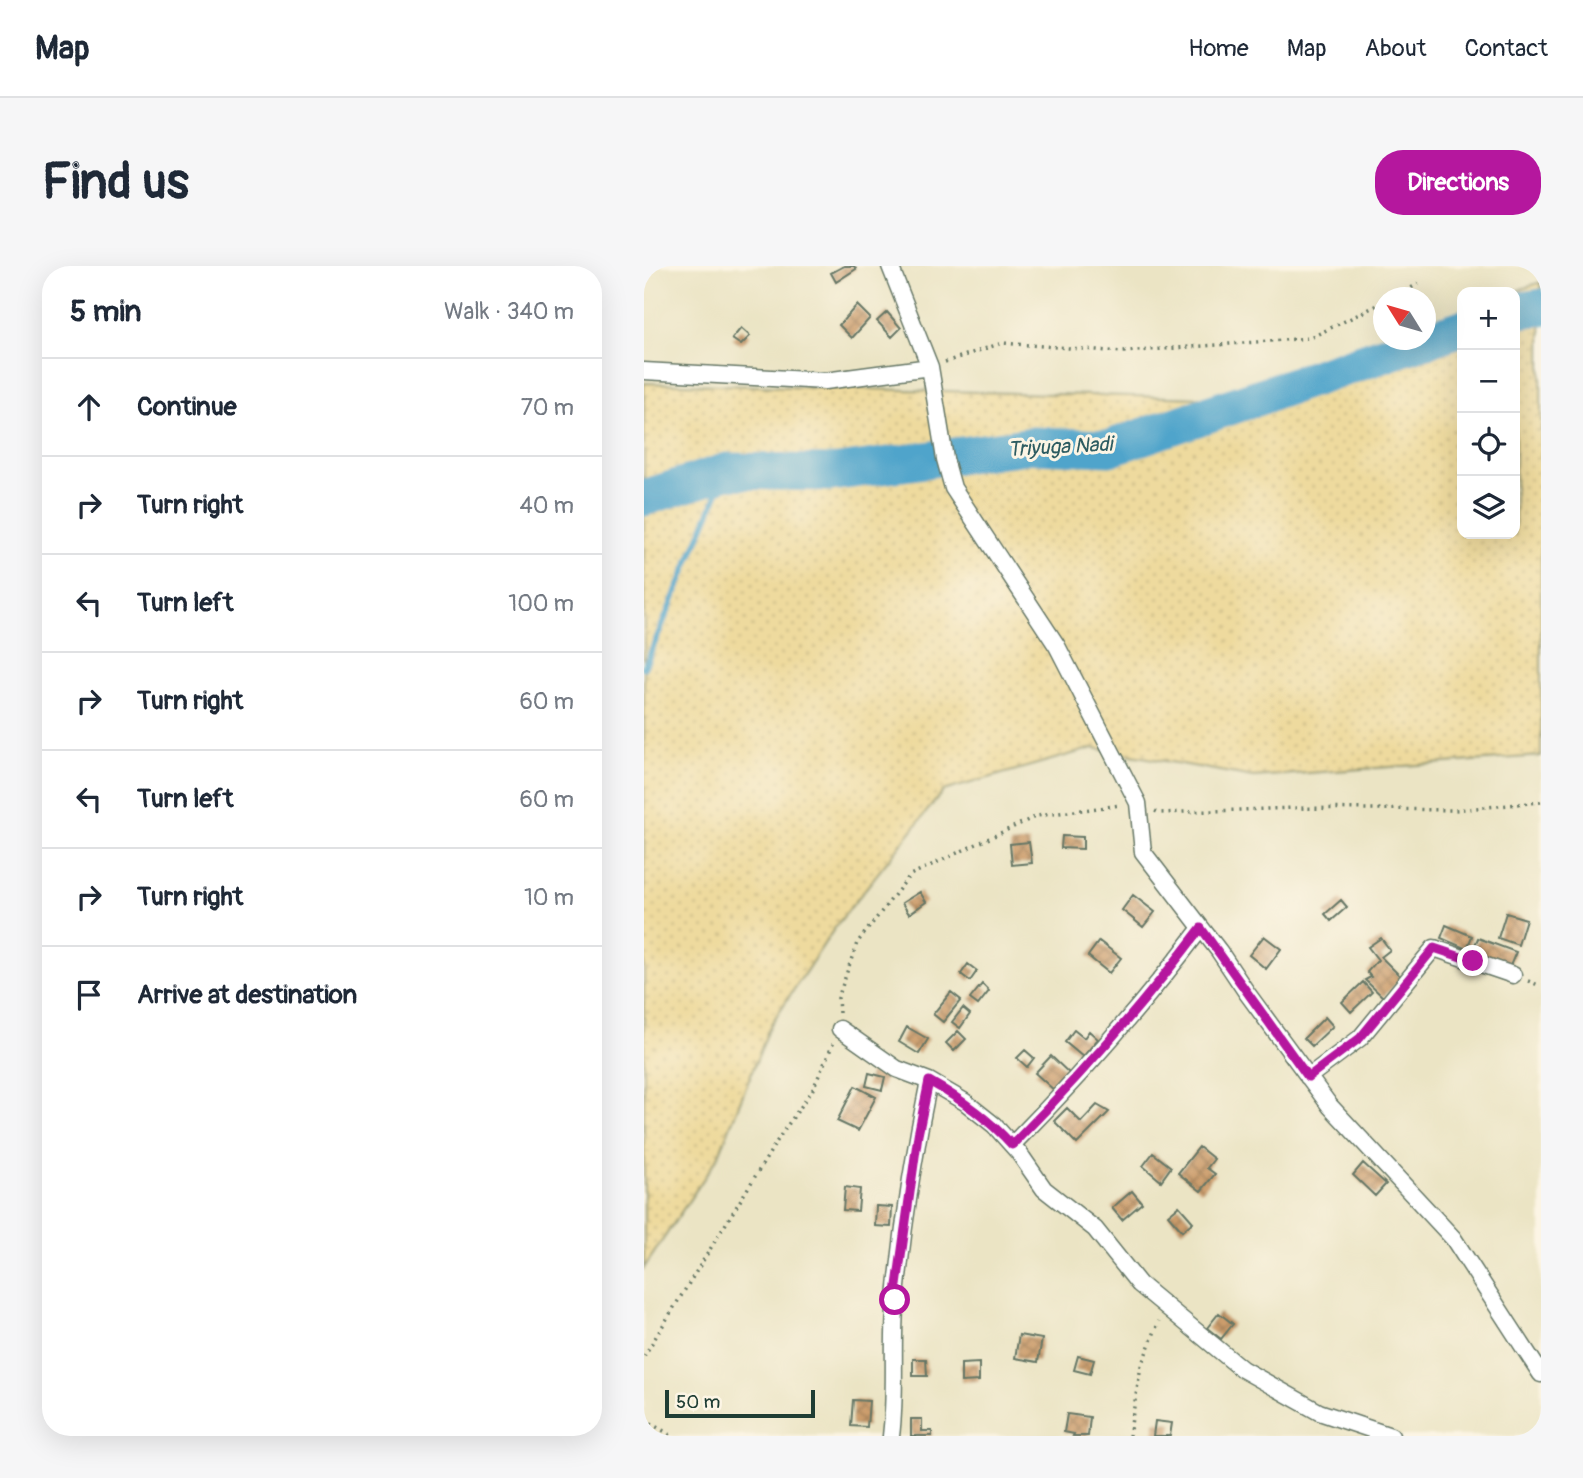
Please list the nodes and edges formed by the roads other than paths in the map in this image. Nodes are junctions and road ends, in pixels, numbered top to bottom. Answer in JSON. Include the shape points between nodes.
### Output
{"nodes":[{"id":1,"x":891,"y":266,"type":"edge"},
{"id":2,"x":930,"y":368,"type":"junction"},
{"id":3,"x":644,"y":371,"type":"edge"},
{"id":4,"x":1201,"y":928,"type":"junction"},
{"id":5,"x":1513,"y":975,"type":"dead end"},
{"id":6,"x":840,"y":1028,"type":"road end"},
{"id":7,"x":1308,"y":1077,"type":"junction"},
{"id":8,"x":929,"y":1081,"type":"junction"},
{"id":9,"x":1012,"y":1145,"type":"junction"},
{"id":10,"x":1541,"y":1374,"type":"edge"},
{"id":11,"x":891,"y":1436,"type":"edge"},
{"id":12,"x":1391,"y":1436,"type":"edge"}],
"edges":[{"from":1,"to":2,"type":"street"},
{"from":2,"to":3,"type":"street","via":[[825,382]]},
{"from":2,"to":4,"type":"street","via":[[953,488],[1057,646],[1138,803],[1143,852]]},
{"from":4,"to":7,"type":"street"},
{"from":4,"to":9,"type":"street","via":[[1072,1085]]},
{"from":5,"to":7,"type":"street","via":[[1434,948],[1360,1038]]},
{"from":6,"to":8,"type":"street","via":[[897,1069]]},
{"from":7,"to":10,"type":"street","via":[[1453,1238]]},
{"from":8,"to":9,"type":"street","via":[[965,1102]]},
{"from":8,"to":11,"type":"street","via":[[895,1300]]},
{"from":9,"to":12,"type":"street","via":[[1044,1189],[1096,1229],[1139,1284],[1242,1369],[1319,1412]]}]}
